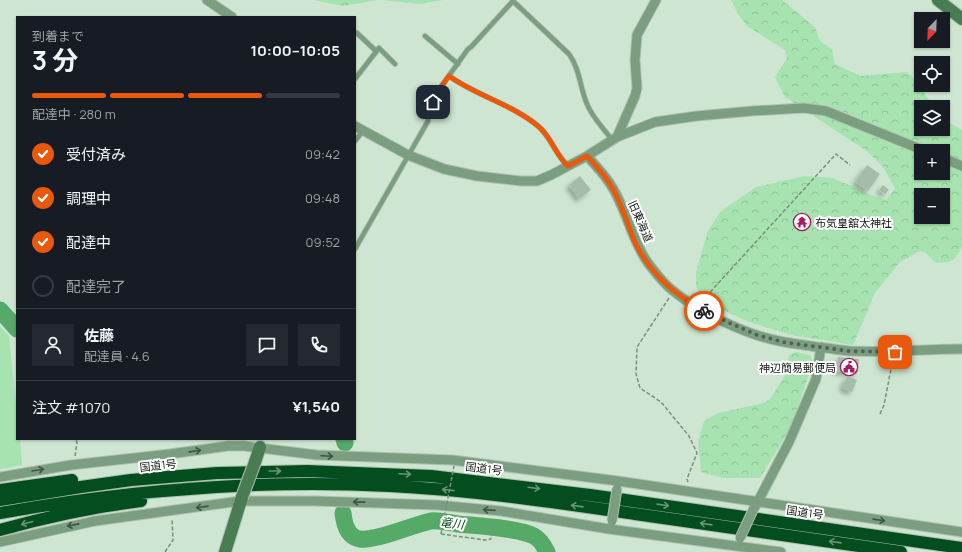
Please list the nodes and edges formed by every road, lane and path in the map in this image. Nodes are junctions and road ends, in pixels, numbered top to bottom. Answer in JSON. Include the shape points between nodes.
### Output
{"nodes":[{"id":1,"x":207,"y":0,"type":"edge"},
{"id":2,"x":656,"y":0,"type":"edge"},
{"id":3,"x":938,"y":0,"type":"edge"},
{"id":4,"x":231,"y":16,"type":"edge"},
{"id":5,"x":962,"y":19,"type":"edge"},
{"id":6,"x":357,"y":33,"type":"dead end"},
{"id":7,"x":425,"y":36,"type":"dead end"},
{"id":8,"x":376,"y":51,"type":"junction"},
{"id":9,"x":394,"y":64,"type":"dead end"},
{"id":10,"x":458,"y":64,"type":"junction"},
{"id":11,"x":449,"y":76,"type":"junction"},
{"id":12,"x":356,"y":78,"type":"edge"},
{"id":13,"x":359,"y":128,"type":"edge"},
{"id":14,"x":356,"y":138,"type":"edge"},
{"id":15,"x":615,"y":139,"type":"junction"},
{"id":16,"x":914,"y":146,"type":"edge"},
{"id":17,"x":408,"y":155,"type":"junction"},
{"id":18,"x":587,"y":156,"type":"junction"},
{"id":19,"x":950,"y":161,"type":"edge"},
{"id":20,"x":850,"y":165,"type":"dead end"},
{"id":21,"x":568,"y":166,"type":"junction"},
{"id":22,"x":962,"y":166,"type":"edge"},
{"id":23,"x":356,"y":247,"type":"edge"},
{"id":24,"x":672,"y":289,"type":"junction"},
{"id":25,"x":696,"y":306,"type":"junction"},
{"id":26,"x":821,"y":347,"type":"junction"},
{"id":27,"x":962,"y":349,"type":"edge"},
{"id":28,"x":895,"y":352,"type":"junction"},
{"id":29,"x":880,"y":414,"type":"dead end"},
{"id":30,"x":76,"y":440,"type":"edge"},
{"id":31,"x":262,"y":443,"type":"edge"},
{"id":32,"x":71,"y":465,"type":"junction"},
{"id":33,"x":454,"y":466,"type":"dead end"},
{"id":34,"x":217,"y":473,"type":"junction"},
{"id":35,"x":0,"y":477,"type":"edge"},
{"id":36,"x":618,"y":485,"type":"junction"},
{"id":37,"x":216,"y":487,"type":"junction"},
{"id":38,"x":0,"y":490,"type":"edge"},
{"id":39,"x":688,"y":492,"type":"junction"},
{"id":40,"x":0,"y":500,"type":"edge"},
{"id":41,"x":241,"y":500,"type":"junction"},
{"id":42,"x":755,"y":505,"type":"junction"},
{"id":43,"x":172,"y":511,"type":"junction"},
{"id":44,"x":0,"y":513,"type":"edge"},
{"id":45,"x":494,"y":518,"type":"dead end"},
{"id":46,"x":611,"y":525,"type":"junction"},
{"id":47,"x":0,"y":530,"type":"edge"},
{"id":48,"x":962,"y":532,"type":"edge"},
{"id":49,"x":0,"y":542,"type":"edge"},
{"id":50,"x":736,"y":545,"type":"edge"},
{"id":51,"x":960,"y":548,"type":"edge"},
{"id":52,"x":165,"y":552,"type":"edge"},
{"id":53,"x":225,"y":552,"type":"edge"},
{"id":54,"x":781,"y":552,"type":"edge"},
{"id":55,"x":901,"y":552,"type":"edge"}],
"edges":[{"from":1,"to":4,"type":"street"},
{"from":2,"to":15,"type":"street","via":[[637,35],[636,92]]},
{"from":3,"to":5,"type":"street"},
{"from":6,"to":8,"type":"lane"},
{"from":7,"to":10,"type":"lane"},
{"from":8,"to":9,"type":"lane","via":[[379,48]]},
{"from":8,"to":12,"type":"lane"},
{"from":10,"to":11,"type":"lane"},
{"from":10,"to":15,"type":"lane","via":[[468,49],[513,1],[573,59],[587,105]]},
{"from":11,"to":17,"type":"lane","via":[[438,91],[428,112],[428,121]]},
{"from":11,"to":21,"type":"lane","via":[[537,125]]},
{"from":13,"to":14,"type":"lane"},
{"from":13,"to":17,"type":"street"},
{"from":15,"to":16,"type":"street","via":[[655,122],[697,116],[804,108],[835,114]]},
{"from":15,"to":18,"type":"street"},
{"from":17,"to":21,"type":"street","via":[[444,169],[521,181],[541,180]]},
{"from":17,"to":23,"type":"lane"},
{"from":18,"to":21,"type":"street"},
{"from":18,"to":24,"type":"street","name":"旧東海道","via":[[616,194],[635,242],[648,262]]},
{"from":19,"to":22,"type":"street"},
{"from":20,"to":25,"type":"path","via":[[836,154]]},
{"from":24,"to":25,"type":"street","name":"旧東海道"},
{"from":24,"to":39,"type":"path","via":[[671,295],[637,347],[636,374],[640,388],[661,402],[689,436],[697,453],[688,479]]},
{"from":25,"to":26,"type":"street","name":"旧東海道","via":[[757,335],[783,342]]},
{"from":26,"to":28,"type":"street","name":"旧東海道","via":[[848,351]]},
{"from":26,"to":42,"type":"street","via":[[816,379],[789,442]]},
{"from":27,"to":28,"type":"street","name":"旧東海道"},
{"from":28,"to":29,"type":"path"},
{"from":30,"to":32,"type":"path","via":[[76,453]]},
{"from":32,"to":31,"type":"street","one_way":true},
{"from":31,"to":36,"type":"street","one_way":true,"via":[[317,455],[452,460]]},
{"from":31,"to":41,"type":"street","bridge":true},
{"from":35,"to":32,"type":"street","one_way":true},
{"from":33,"to":45,"type":"path","bridge":true,"via":[[441,534],[491,539]]},
{"from":34,"to":38,"type":"highway","via":[[197,467],[68,480]]},
{"from":34,"to":40,"type":"highway","name":"国道1号","via":[[131,480]]},
{"from":34,"to":51,"type":"highway","name":"国道1号","one_way":true,"via":[[307,471],[431,476],[590,495]]},
{"from":36,"to":39,"type":"street"},
{"from":36,"to":46,"type":"street","bridge":true},
{"from":37,"to":44,"type":"highway","via":[[134,493]]},
{"from":37,"to":47,"type":"highway","one_way":true,"via":[[207,492],[94,508]]},
{"from":55,"to":37,"type":"highway","one_way":true,"via":[[581,506],[429,488],[306,484]]},
{"from":39,"to":42,"type":"street"},
{"from":41,"to":43,"type":"street","one_way":true},
{"from":46,"to":41,"type":"street","one_way":true,"via":[[437,505]]},
{"from":41,"to":53,"type":"street"},
{"from":42,"to":48,"type":"street","one_way":true},
{"from":42,"to":50,"type":"street","bridge":true},
{"from":43,"to":49,"type":"street","one_way":true,"via":[[95,521]]},
{"from":43,"to":52,"type":"path","via":[[173,540]]},
{"from":46,"to":50,"type":"street"},
{"from":50,"to":54,"type":"street"}]}
